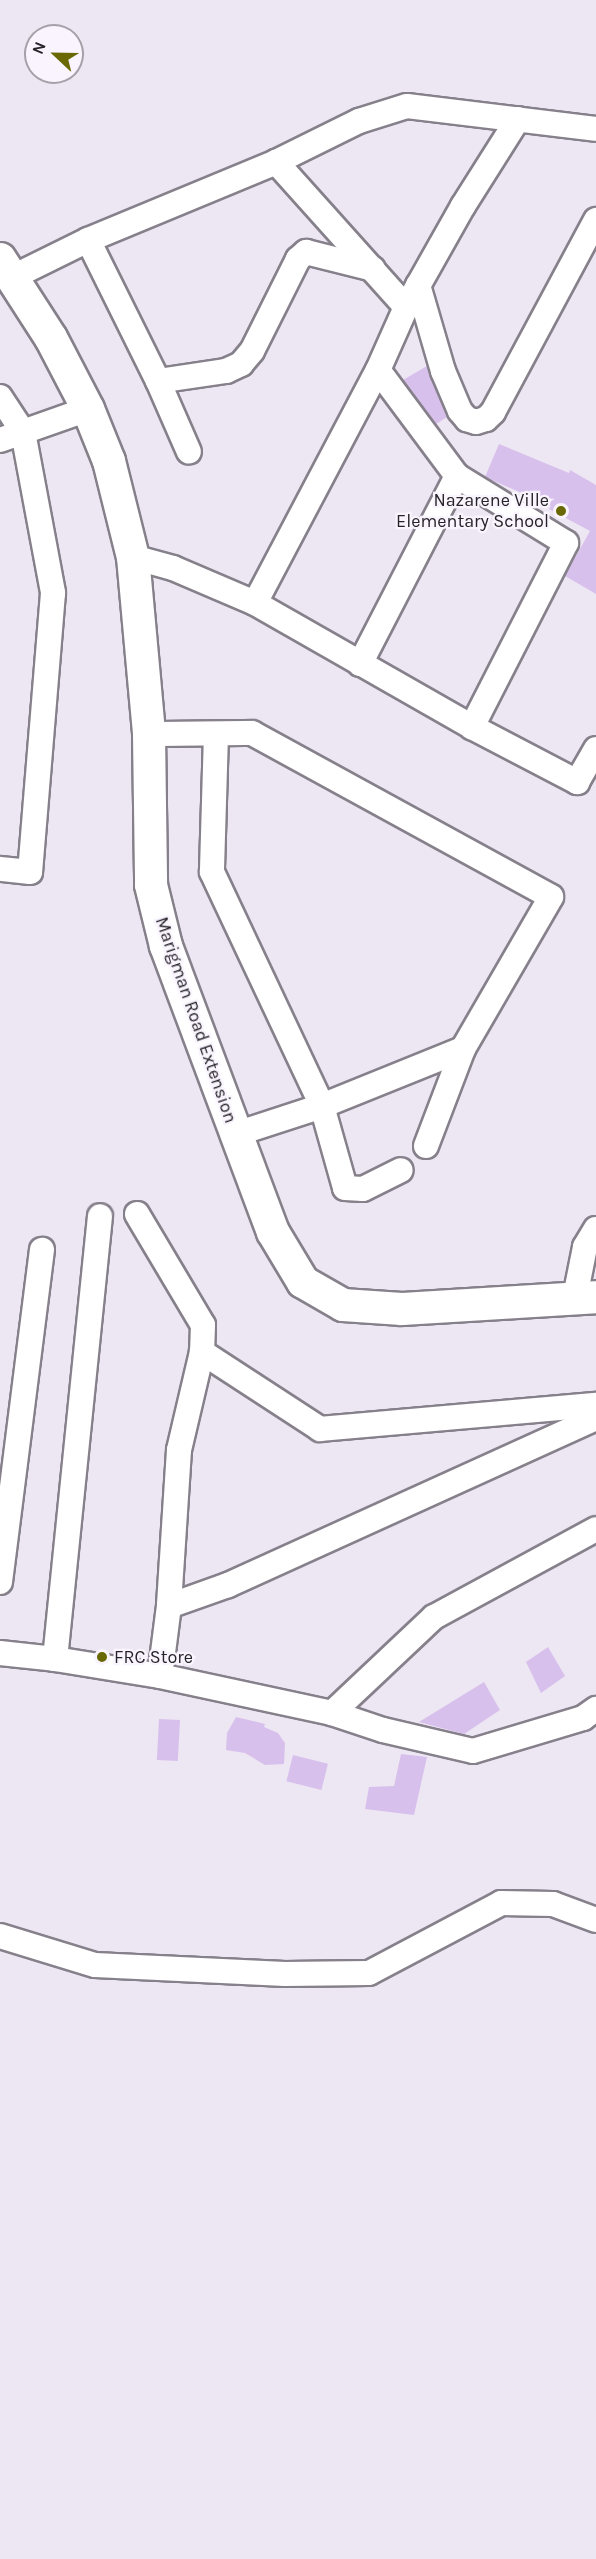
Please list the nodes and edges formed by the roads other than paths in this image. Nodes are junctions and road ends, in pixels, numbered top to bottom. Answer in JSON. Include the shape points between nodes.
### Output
{"nodes":[{"id":1,"x":518,"y":119,"type":"junction"},
{"id":2,"x":596,"y":129,"type":"edge"},
{"id":3,"x":276,"y":162,"type":"junction"},
{"id":4,"x":596,"y":220,"type":"edge"},
{"id":5,"x":88,"y":240,"type":"junction"},
{"id":6,"x":6,"y":268,"type":"edge"},
{"id":7,"x":373,"y":269,"type":"junction"},
{"id":8,"x":418,"y":285,"type":"junction"},
{"id":9,"x":406,"y":308,"type":"junction"},
{"id":10,"x":378,"y":370,"type":"junction"},
{"id":11,"x":158,"y":381,"type":"junction"},
{"id":12,"x":0,"y":397,"type":"edge"},
{"id":13,"x":88,"y":409,"type":"junction"},
{"id":14,"x":23,"y":432,"type":"junction"},
{"id":15,"x":0,"y":440,"type":"edge"},
{"id":16,"x":189,"y":452,"type":"dead end"},
{"id":17,"x":457,"y":476,"type":"junction"},
{"id":18,"x":134,"y":557,"type":"junction"},
{"id":19,"x":255,"y":603,"type":"junction"},
{"id":20,"x":360,"y":664,"type":"junction"},
{"id":21,"x":472,"y":727,"type":"junction"},
{"id":22,"x":149,"y":734,"type":"junction"},
{"id":23,"x":216,"y":734,"type":"junction"},
{"id":24,"x":596,"y":749,"type":"edge"},
{"id":25,"x":0,"y":869,"type":"edge"},
{"id":26,"x":463,"y":1049,"type":"junction"},
{"id":27,"x":322,"y":1106,"type":"junction"},
{"id":28,"x":236,"y":1134,"type":"junction"},
{"id":29,"x":426,"y":1146,"type":"dead end"},
{"id":30,"x":400,"y":1170,"type":"dead end"},
{"id":31,"x":137,"y":1214,"type":"dead end"},
{"id":32,"x":100,"y":1216,"type":"dead end"},
{"id":33,"x":596,"y":1229,"type":"edge"},
{"id":34,"x":42,"y":1250,"type":"dead end"},
{"id":35,"x":586,"y":1297,"type":"edge"},
{"id":36,"x":201,"y":1352,"type":"junction"},
{"id":37,"x":596,"y":1405,"type":"edge"},
{"id":38,"x":596,"y":1418,"type":"edge"},
{"id":39,"x":596,"y":1529,"type":"edge"},
{"id":40,"x":0,"y":1582,"type":"edge"},
{"id":41,"x":169,"y":1606,"type":"junction"},
{"id":42,"x":0,"y":1653,"type":"edge"},
{"id":43,"x":54,"y":1659,"type":"junction"},
{"id":44,"x":159,"y":1676,"type":"junction"},
{"id":45,"x":596,"y":1709,"type":"edge"},
{"id":46,"x":332,"y":1713,"type":"junction"},
{"id":47,"x":596,"y":1920,"type":"edge"},
{"id":48,"x":0,"y":1936,"type":"edge"}],
"edges":[{"from":1,"to":2,"type":"street"},
{"from":1,"to":3,"type":"street","via":[[407,106],[359,122]]},
{"from":1,"to":8,"type":"street"},
{"from":3,"to":5,"type":"street"},
{"from":3,"to":7,"type":"street"},
{"from":4,"to":8,"type":"street","via":[[486,419],[466,419],[460,411],[443,371]]},
{"from":5,"to":6,"type":"street"},
{"from":5,"to":11,"type":"street"},
{"from":6,"to":13,"type":"street","name":"Marigman Road Extension","via":[[51,338]]},
{"from":7,"to":9,"type":"street"},
{"from":7,"to":11,"type":"street","via":[[306,252],[298,259],[252,351],[241,364],[226,371]]},
{"from":8,"to":9,"type":"street"},
{"from":9,"to":10,"type":"street"},
{"from":10,"to":17,"type":"street"},
{"from":10,"to":19,"type":"street"},
{"from":11,"to":16,"type":"street"},
{"from":12,"to":14,"type":"street"},
{"from":13,"to":14,"type":"street"},
{"from":13,"to":18,"type":"street","name":"Marigman Road Extension","via":[[109,461]]},
{"from":14,"to":15,"type":"street"},
{"from":14,"to":25,"type":"street","via":[[53,593],[30,872]]},
{"from":17,"to":20,"type":"street"},
{"from":17,"to":21,"type":"street","via":[[566,543]]},
{"from":18,"to":19,"type":"street","via":[[173,568]]},
{"from":18,"to":22,"type":"street","name":"Marigman Road Extension"},
{"from":19,"to":20,"type":"street"},
{"from":20,"to":21,"type":"street"},
{"from":21,"to":24,"type":"street","via":[[577,782]]},
{"from":22,"to":23,"type":"street"},
{"from":22,"to":28,"type":"street","name":"Marigman Road Extension","via":[[151,885],[166,946]]},
{"from":23,"to":26,"type":"street","via":[[252,733],[552,897]]},
{"from":23,"to":27,"type":"street","via":[[212,872]]},
{"from":26,"to":27,"type":"street"},
{"from":26,"to":29,"type":"street"},
{"from":27,"to":28,"type":"street"},
{"from":27,"to":30,"type":"street","via":[[345,1188],[363,1189]]},
{"from":28,"to":35,"type":"street","name":"Marigman Road Extension","via":[[273,1232],[303,1282],[343,1305],[402,1309]]},
{"from":31,"to":36,"type":"street","via":[[203,1325]]},
{"from":32,"to":43,"type":"street"},
{"from":33,"to":35,"type":"street","via":[[585,1247]]},
{"from":34,"to":40,"type":"street"},
{"from":36,"to":37,"type":"street","via":[[320,1429]]},
{"from":36,"to":41,"type":"street","via":[[179,1450]]},
{"from":38,"to":41,"type":"street","via":[[228,1585]]},
{"from":39,"to":46,"type":"street","via":[[434,1617]]},
{"from":41,"to":44,"type":"street"},
{"from":42,"to":43,"type":"street"},
{"from":43,"to":44,"type":"street"},
{"from":44,"to":46,"type":"street"},
{"from":45,"to":46,"type":"street","via":[[583,1718],[473,1751],[383,1730]]},
{"from":47,"to":48,"type":"street","via":[[553,1904],[501,1903],[369,1974],[95,1965]]}]}
